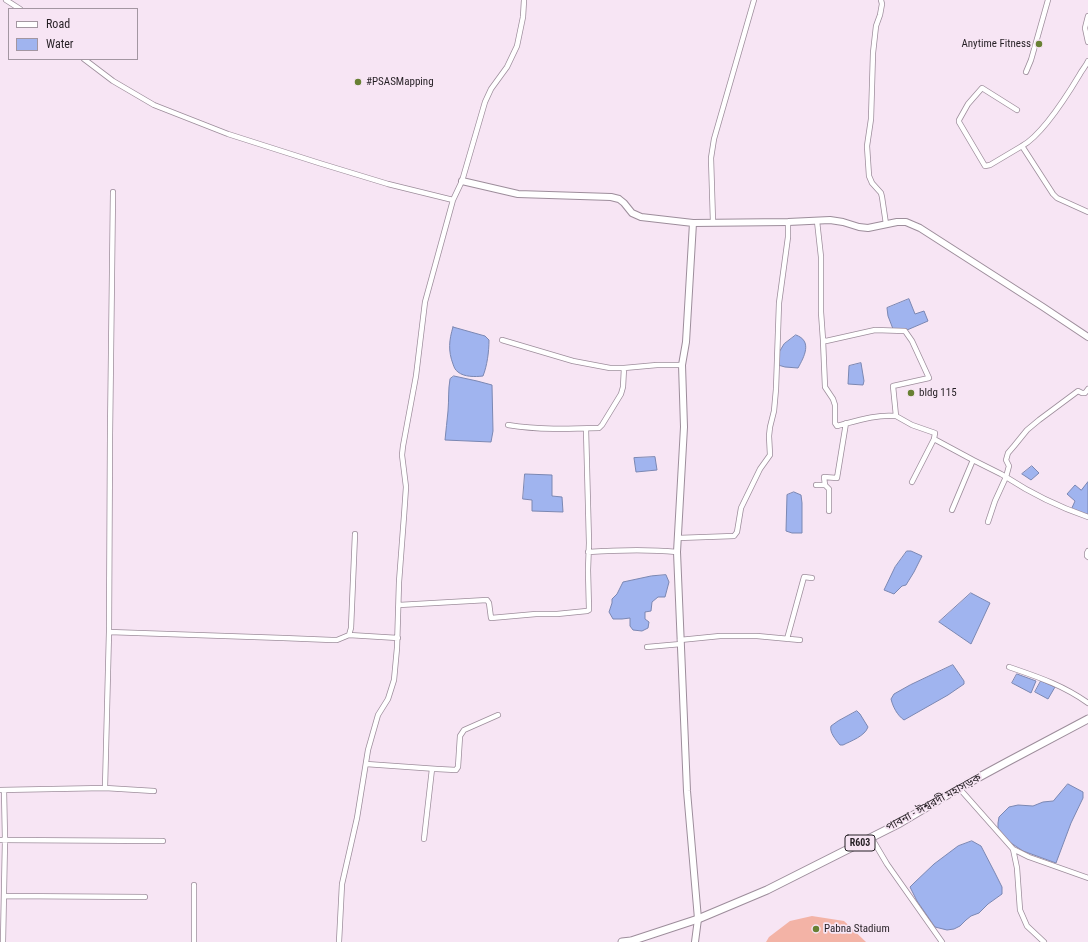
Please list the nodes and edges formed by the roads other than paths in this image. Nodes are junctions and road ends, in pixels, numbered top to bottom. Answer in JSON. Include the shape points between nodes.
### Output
{"nodes":[{"id":1,"x":6,"y":0,"type":"edge"},
{"id":2,"x":524,"y":0,"type":"edge"},
{"id":3,"x":754,"y":0,"type":"edge"},
{"id":4,"x":881,"y":0,"type":"edge"},
{"id":5,"x":1048,"y":0,"type":"edge"},
{"id":6,"x":18,"y":8,"type":"edge"},
{"id":7,"x":1088,"y":16,"type":"edge"},
{"id":8,"x":1088,"y":42,"type":"edge"},
{"id":9,"x":85,"y":60,"type":"edge"},
{"id":10,"x":1088,"y":61,"type":"edge"},
{"id":11,"x":1026,"y":72,"type":"dead end"},
{"id":12,"x":1017,"y":110,"type":"dead end"},
{"id":13,"x":1022,"y":146,"type":"junction"},
{"id":14,"x":462,"y":180,"type":"junction"},
{"id":15,"x":113,"y":192,"type":"dead end"},
{"id":16,"x":453,"y":200,"type":"junction"},
{"id":17,"x":1088,"y":212,"type":"edge"},
{"id":18,"x":817,"y":221,"type":"junction"},
{"id":19,"x":712,"y":222,"type":"junction"},
{"id":20,"x":788,"y":222,"type":"junction"},
{"id":21,"x":693,"y":223,"type":"junction"},
{"id":22,"x":886,"y":224,"type":"junction"},
{"id":23,"x":1088,"y":337,"type":"edge"},
{"id":24,"x":502,"y":340,"type":"dead end"},
{"id":25,"x":823,"y":340,"type":"junction"},
{"id":26,"x":682,"y":365,"type":"junction"},
{"id":27,"x":624,"y":368,"type":"junction"},
{"id":28,"x":1088,"y":389,"type":"edge"},
{"id":29,"x":896,"y":416,"type":"junction"},
{"id":30,"x":846,"y":423,"type":"junction"},
{"id":31,"x":508,"y":425,"type":"dead end"},
{"id":32,"x":586,"y":429,"type":"junction"},
{"id":33,"x":934,"y":439,"type":"junction"},
{"id":34,"x":973,"y":460,"type":"junction"},
{"id":35,"x":1006,"y":477,"type":"junction"},
{"id":36,"x":912,"y":482,"type":"dead end"},
{"id":37,"x":816,"y":484,"type":"dead end"},
{"id":38,"x":824,"y":485,"type":"junction"},
{"id":39,"x":952,"y":510,"type":"dead end"},
{"id":40,"x":829,"y":511,"type":"dead end"},
{"id":41,"x":1088,"y":517,"type":"edge"},
{"id":42,"x":988,"y":522,"type":"dead end"},
{"id":43,"x":355,"y":534,"type":"dead end"},
{"id":44,"x":678,"y":538,"type":"junction"},
{"id":45,"x":1088,"y":550,"type":"edge"},
{"id":46,"x":588,"y":552,"type":"junction"},
{"id":47,"x":677,"y":552,"type":"junction"},
{"id":48,"x":1088,"y":557,"type":"edge"},
{"id":49,"x":812,"y":578,"type":"dead end"},
{"id":50,"x":399,"y":605,"type":"junction"},
{"id":51,"x":108,"y":632,"type":"junction"},
{"id":52,"x":349,"y":634,"type":"junction"},
{"id":53,"x":398,"y":638,"type":"junction"},
{"id":54,"x":787,"y":639,"type":"junction"},
{"id":55,"x":800,"y":640,"type":"dead end"},
{"id":56,"x":680,"y":642,"type":"junction"},
{"id":57,"x":647,"y":647,"type":"dead end"},
{"id":58,"x":1009,"y":667,"type":"dead end"},
{"id":59,"x":1088,"y":703,"type":"edge"},
{"id":60,"x":498,"y":715,"type":"dead end"},
{"id":61,"x":1088,"y":719,"type":"edge"},
{"id":62,"x":366,"y":764,"type":"junction"},
{"id":63,"x":432,"y":769,"type":"junction"},
{"id":64,"x":105,"y":788,"type":"junction"},
{"id":65,"x":959,"y":788,"type":"junction"},
{"id":66,"x":2,"y":790,"type":"edge"},
{"id":67,"x":154,"y":791,"type":"dead end"},
{"id":68,"x":871,"y":837,"type":"junction"},
{"id":69,"x":424,"y":839,"type":"dead end"},
{"id":70,"x":2,"y":840,"type":"edge"},
{"id":71,"x":163,"y":841,"type":"dead end"},
{"id":72,"x":1013,"y":850,"type":"junction"},
{"id":73,"x":2,"y":875,"type":"edge"},
{"id":74,"x":1088,"y":878,"type":"edge"},
{"id":75,"x":194,"y":884,"type":"dead end"},
{"id":76,"x":4,"y":896,"type":"junction"},
{"id":77,"x":146,"y":897,"type":"dead end"},
{"id":78,"x":698,"y":919,"type":"junction"},
{"id":79,"x":3,"y":942,"type":"edge"},
{"id":80,"x":194,"y":942,"type":"edge"},
{"id":81,"x":339,"y":942,"type":"edge"},
{"id":82,"x":622,"y":942,"type":"edge"},
{"id":83,"x":695,"y":942,"type":"edge"},
{"id":84,"x":942,"y":942,"type":"edge"},
{"id":85,"x":1044,"y":942,"type":"edge"}],
"edges":[{"from":1,"to":6,"type":"street"},
{"from":2,"to":14,"type":"street","via":[[517,46],[485,102]]},
{"from":3,"to":19,"type":"street","via":[[714,139],[711,158]]},
{"from":4,"to":22,"type":"street","via":[[873,52],[871,120],[867,146],[869,176],[881,193]]},
{"from":5,"to":11,"type":"street"},
{"from":7,"to":8,"type":"street","via":[[1085,28]]},
{"from":9,"to":16,"type":"street","via":[[113,81],[154,105],[228,134],[319,164]]},
{"from":10,"to":13,"type":"street","via":[[1056,110],[1039,131]]},
{"from":12,"to":13,"type":"street","via":[[982,88],[968,104],[959,122],[985,166]]},
{"from":13,"to":17,"type":"street","via":[[1053,194]]},
{"from":14,"to":16,"type":"street"},
{"from":14,"to":21,"type":"street","via":[[518,194],[611,198],[624,202],[632,213],[641,217]]},
{"from":15,"to":51,"type":"street"},
{"from":16,"to":50,"type":"street","via":[[425,302],[416,376],[403,446],[406,487]]},
{"from":18,"to":20,"type":"street"},
{"from":18,"to":22,"type":"street","via":[[830,220],[868,228]]},
{"from":18,"to":25,"type":"street","via":[[821,257]]},
{"from":19,"to":20,"type":"street"},
{"from":19,"to":21,"type":"street"},
{"from":20,"to":44,"type":"street","via":[[779,304],[776,389],[769,436],[770,455],[754,480],[741,508],[734,536]]},
{"from":21,"to":26,"type":"street","via":[[686,342]]},
{"from":22,"to":23,"type":"street","via":[[911,223]]},
{"from":24,"to":27,"type":"street","via":[[573,361]]},
{"from":25,"to":29,"type":"street","via":[[875,330],[905,331],[929,378],[893,386]]},
{"from":25,"to":30,"type":"street","via":[[825,387],[835,405],[836,426]]},
{"from":26,"to":27,"type":"street"},
{"from":26,"to":44,"type":"street","via":[[684,427]]},
{"from":27,"to":32,"type":"street","via":[[621,394],[602,425],[599,428]]},
{"from":28,"to":35,"type":"street","via":[[1085,393],[1078,391],[1027,430],[1008,453],[1006,460],[1009,466]]},
{"from":29,"to":30,"type":"street","via":[[886,415]]},
{"from":29,"to":33,"type":"street","via":[[912,425],[936,433]]},
{"from":30,"to":38,"type":"street","via":[[837,478],[824,477]]},
{"from":31,"to":32,"type":"street"},
{"from":32,"to":46,"type":"street"},
{"from":33,"to":34,"type":"street"},
{"from":33,"to":36,"type":"street"},
{"from":34,"to":35,"type":"street"},
{"from":34,"to":39,"type":"street"},
{"from":35,"to":41,"type":"street","via":[[1051,503]]},
{"from":35,"to":42,"type":"street"},
{"from":37,"to":38,"type":"street"},
{"from":38,"to":40,"type":"street","via":[[829,489]]},
{"from":43,"to":52,"type":"street"},
{"from":44,"to":47,"type":"street"},
{"from":45,"to":48,"type":"street"},
{"from":46,"to":47,"type":"street"},
{"from":46,"to":50,"type":"street","via":[[587,611],[491,618],[487,600]]},
{"from":47,"to":56,"type":"street"},
{"from":49,"to":54,"type":"street","via":[[804,577]]},
{"from":50,"to":53,"type":"street"},
{"from":51,"to":52,"type":"street","via":[[332,640]]},
{"from":51,"to":64,"type":"street"},
{"from":52,"to":53,"type":"street"},
{"from":53,"to":62,"type":"street","via":[[394,680],[388,699],[378,715]]},
{"from":54,"to":55,"type":"street"},
{"from":54,"to":56,"type":"street","via":[[730,636]]},
{"from":56,"to":57,"type":"street"},
{"from":56,"to":78,"type":"street","via":[[687,790]]},
{"from":58,"to":59,"type":"street","via":[[1062,687]]},
{"from":60,"to":63,"type":"street","via":[[464,730],[460,736],[456,770]]},
{"from":61,"to":65,"type":"main road","name":"পাবনা - ঈশ্বরদী মহাসড়ক","number":"R603"},
{"from":62,"to":63,"type":"street"},
{"from":62,"to":81,"type":"street","via":[[342,884]]},
{"from":63,"to":69,"type":"street"},
{"from":64,"to":66,"type":"street"},
{"from":64,"to":67,"type":"street"},
{"from":65,"to":68,"type":"main road","name":"পাবনা - ঈশ্বরদী মহাসড়ক","number":"R603"},
{"from":65,"to":72,"type":"street"},
{"from":66,"to":70,"type":"street"},
{"from":68,"to":78,"type":"main road","name":"পাবনা - ঈশ্বরদী মহাসড়ক","number":"R603","via":[[767,890]]},
{"from":68,"to":84,"type":"street"},
{"from":70,"to":71,"type":"street"},
{"from":70,"to":73,"type":"street"},
{"from":72,"to":74,"type":"street"},
{"from":72,"to":85,"type":"street","via":[[1020,910],[1027,926]]},
{"from":73,"to":76,"type":"street"},
{"from":75,"to":80,"type":"street"},
{"from":76,"to":77,"type":"street"},
{"from":76,"to":79,"type":"street"},
{"from":78,"to":82,"type":"main road","name":"পাবনা - ঈশ্বরদী মহাসড়ক","number":"R603"},
{"from":78,"to":83,"type":"street"}]}
